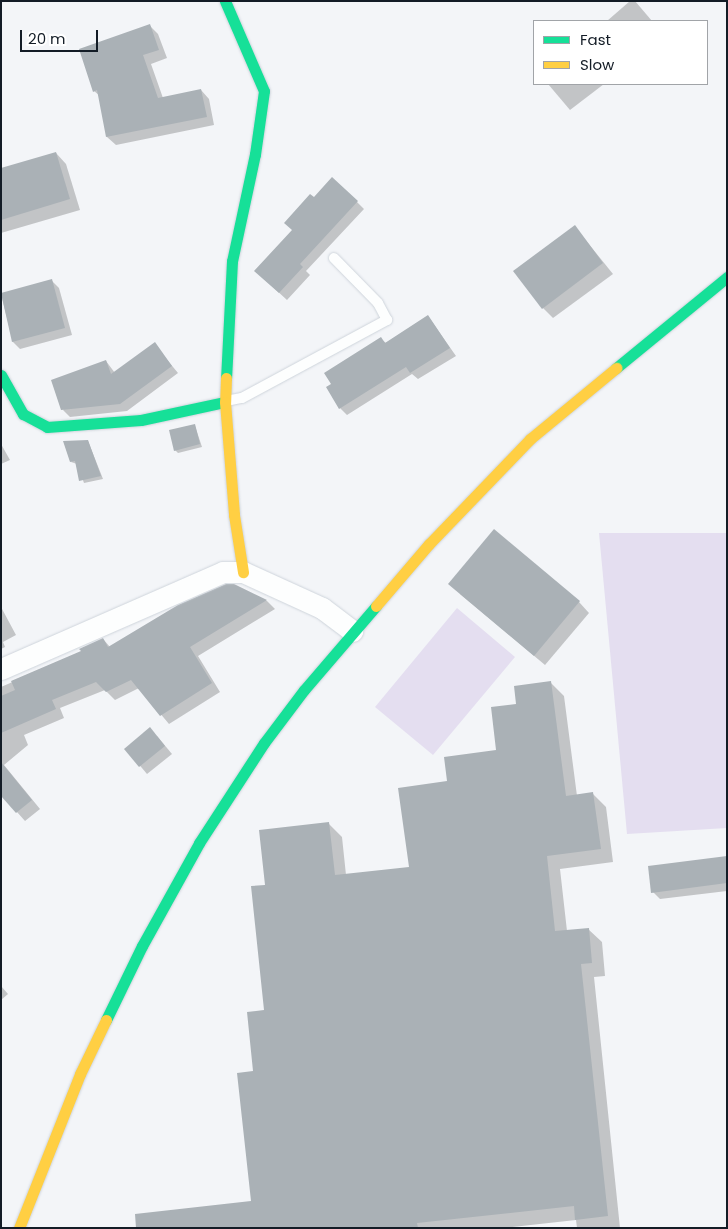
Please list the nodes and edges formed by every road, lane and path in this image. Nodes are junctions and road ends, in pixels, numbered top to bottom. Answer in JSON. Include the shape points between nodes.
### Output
{"nodes":[{"id":1,"x":225,"y":1,"type":"edge"},
{"id":2,"x":334,"y":258,"type":"dead end"},
{"id":3,"x":727,"y":277,"type":"edge"},
{"id":4,"x":1,"y":376,"type":"edge"},
{"id":5,"x":225,"y":402,"type":"junction"},
{"id":6,"x":243,"y":572,"type":"junction"},
{"id":7,"x":352,"y":631,"type":"junction"},
{"id":8,"x":1,"y":670,"type":"edge"},
{"id":9,"x":19,"y":1228,"type":"edge"}],
"edges":[{"from":1,"to":5,"type":"street","via":[[264,91],[255,154],[232,261]]},
{"from":2,"to":5,"type":"lane","via":[[378,303],[387,320],[242,398]]},
{"from":3,"to":7,"type":"street","via":[[530,440],[475,494]]},
{"from":4,"to":5,"type":"street","via":[[23,414],[47,427],[141,420]]},
{"from":5,"to":6,"type":"street","via":[[234,514]]},
{"from":6,"to":7,"type":"street","via":[[322,608]]},
{"from":6,"to":8,"type":"street","via":[[223,572],[197,581]]},
{"from":7,"to":9,"type":"street","via":[[264,743],[199,843],[142,946],[80,1074]]}]}
